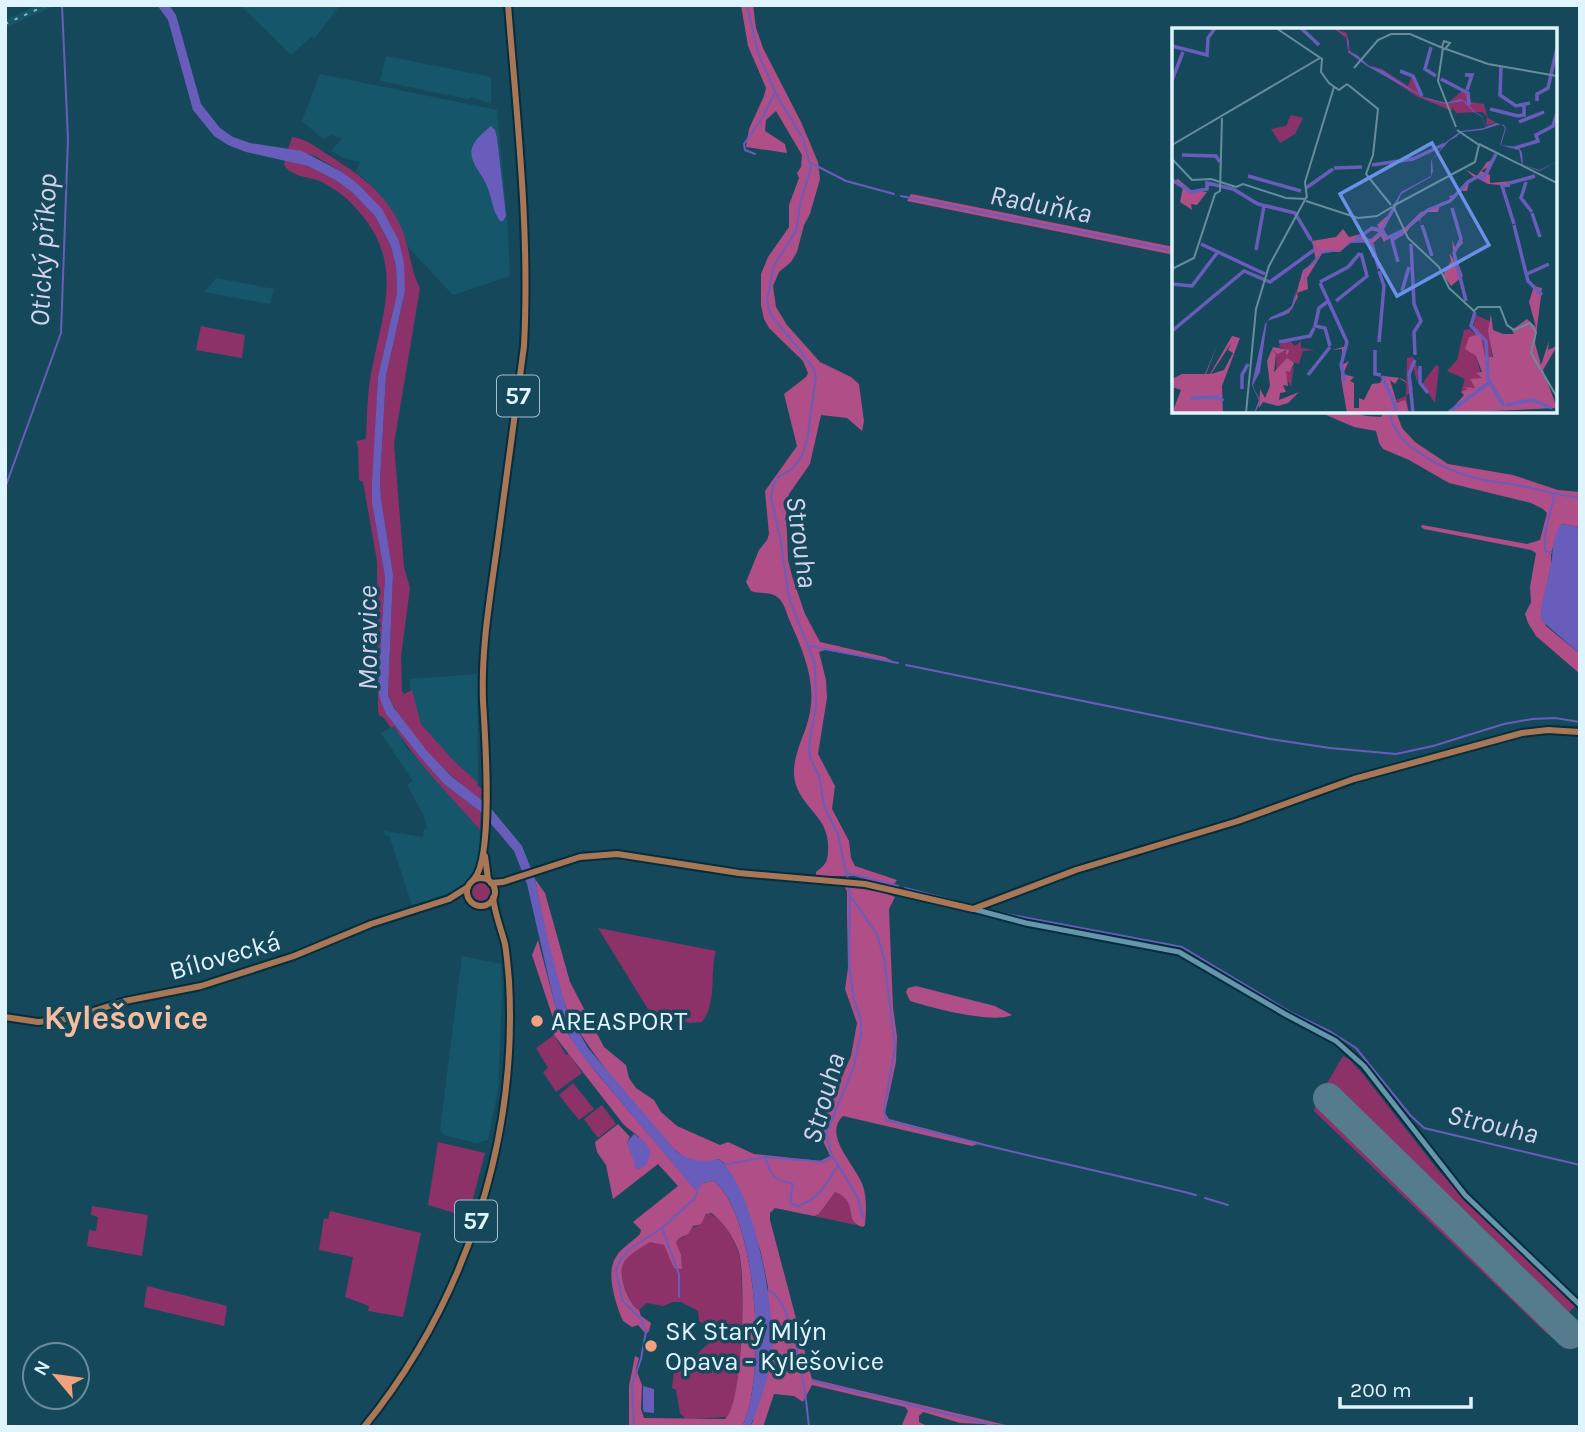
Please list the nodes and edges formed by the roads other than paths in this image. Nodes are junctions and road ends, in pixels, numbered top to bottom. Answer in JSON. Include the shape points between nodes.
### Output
{"nodes":[{"id":1,"x":509,"y":5,"type":"edge"},
{"id":2,"x":1580,"y":733,"type":"edge"},
{"id":3,"x":484,"y":836,"type":"junction"},
{"id":4,"x":474,"y":879,"type":"junction"},
{"id":5,"x":468,"y":887,"type":"junction"},
{"id":6,"x":492,"y":888,"type":"junction"},
{"id":7,"x":449,"y":899,"type":"junction"},
{"id":8,"x":999,"y":900,"type":"junction"},
{"id":9,"x":470,"y":901,"type":"junction"},
{"id":10,"x":482,"y":905,"type":"junction"},
{"id":11,"x":972,"y":909,"type":"junction"},
{"id":12,"x":998,"y":917,"type":"junction"},
{"id":13,"x":499,"y":925,"type":"junction"},
{"id":14,"x":5,"y":1017,"type":"edge"},
{"id":15,"x":1580,"y":1305,"type":"edge"},
{"id":16,"x":364,"y":1427,"type":"edge"}],
"edges":[{"from":1,"to":3,"type":"main road","number":"57","via":[[527,296],[485,644]]},
{"from":2,"to":8,"type":"main road","via":[[1522,733],[1366,775],[1238,821],[1076,870]]},
{"from":3,"to":4,"type":"main road","number":"57","via":[[480,871]]},
{"from":3,"to":6,"type":"main road","number":"57"},
{"from":4,"to":5,"type":"main road","name":"Bílovecká","number":"57"},
{"from":4,"to":6,"type":"main road","via":[[481,878]]},
{"from":5,"to":7,"type":"main road","name":"Bílovecká"},
{"from":5,"to":9,"type":"main road"},
{"from":6,"to":10,"type":"main road"},
{"from":6,"to":11,"type":"main road","via":[[585,856],[617,854],[737,873],[860,883]]},
{"from":6,"to":13,"type":"main road","number":"57"},
{"from":7,"to":9,"type":"main road","name":"Bílovecká"},
{"from":7,"to":14,"type":"main road","name":"Bílovecká","via":[[194,987],[68,1020]]},
{"from":8,"to":11,"type":"main road"},
{"from":8,"to":12,"type":"street"},
{"from":9,"to":10,"type":"main road","name":"Bílovecká"},
{"from":10,"to":13,"type":"main road","number":"57"},
{"from":11,"to":12,"type":"street"},
{"from":12,"to":15,"type":"street","via":[[1178,952],[1341,1044],[1364,1066],[1459,1188]]},
{"from":13,"to":16,"type":"main road","number":"57","via":[[509,999],[507,1076],[482,1203],[434,1321]]}]}
